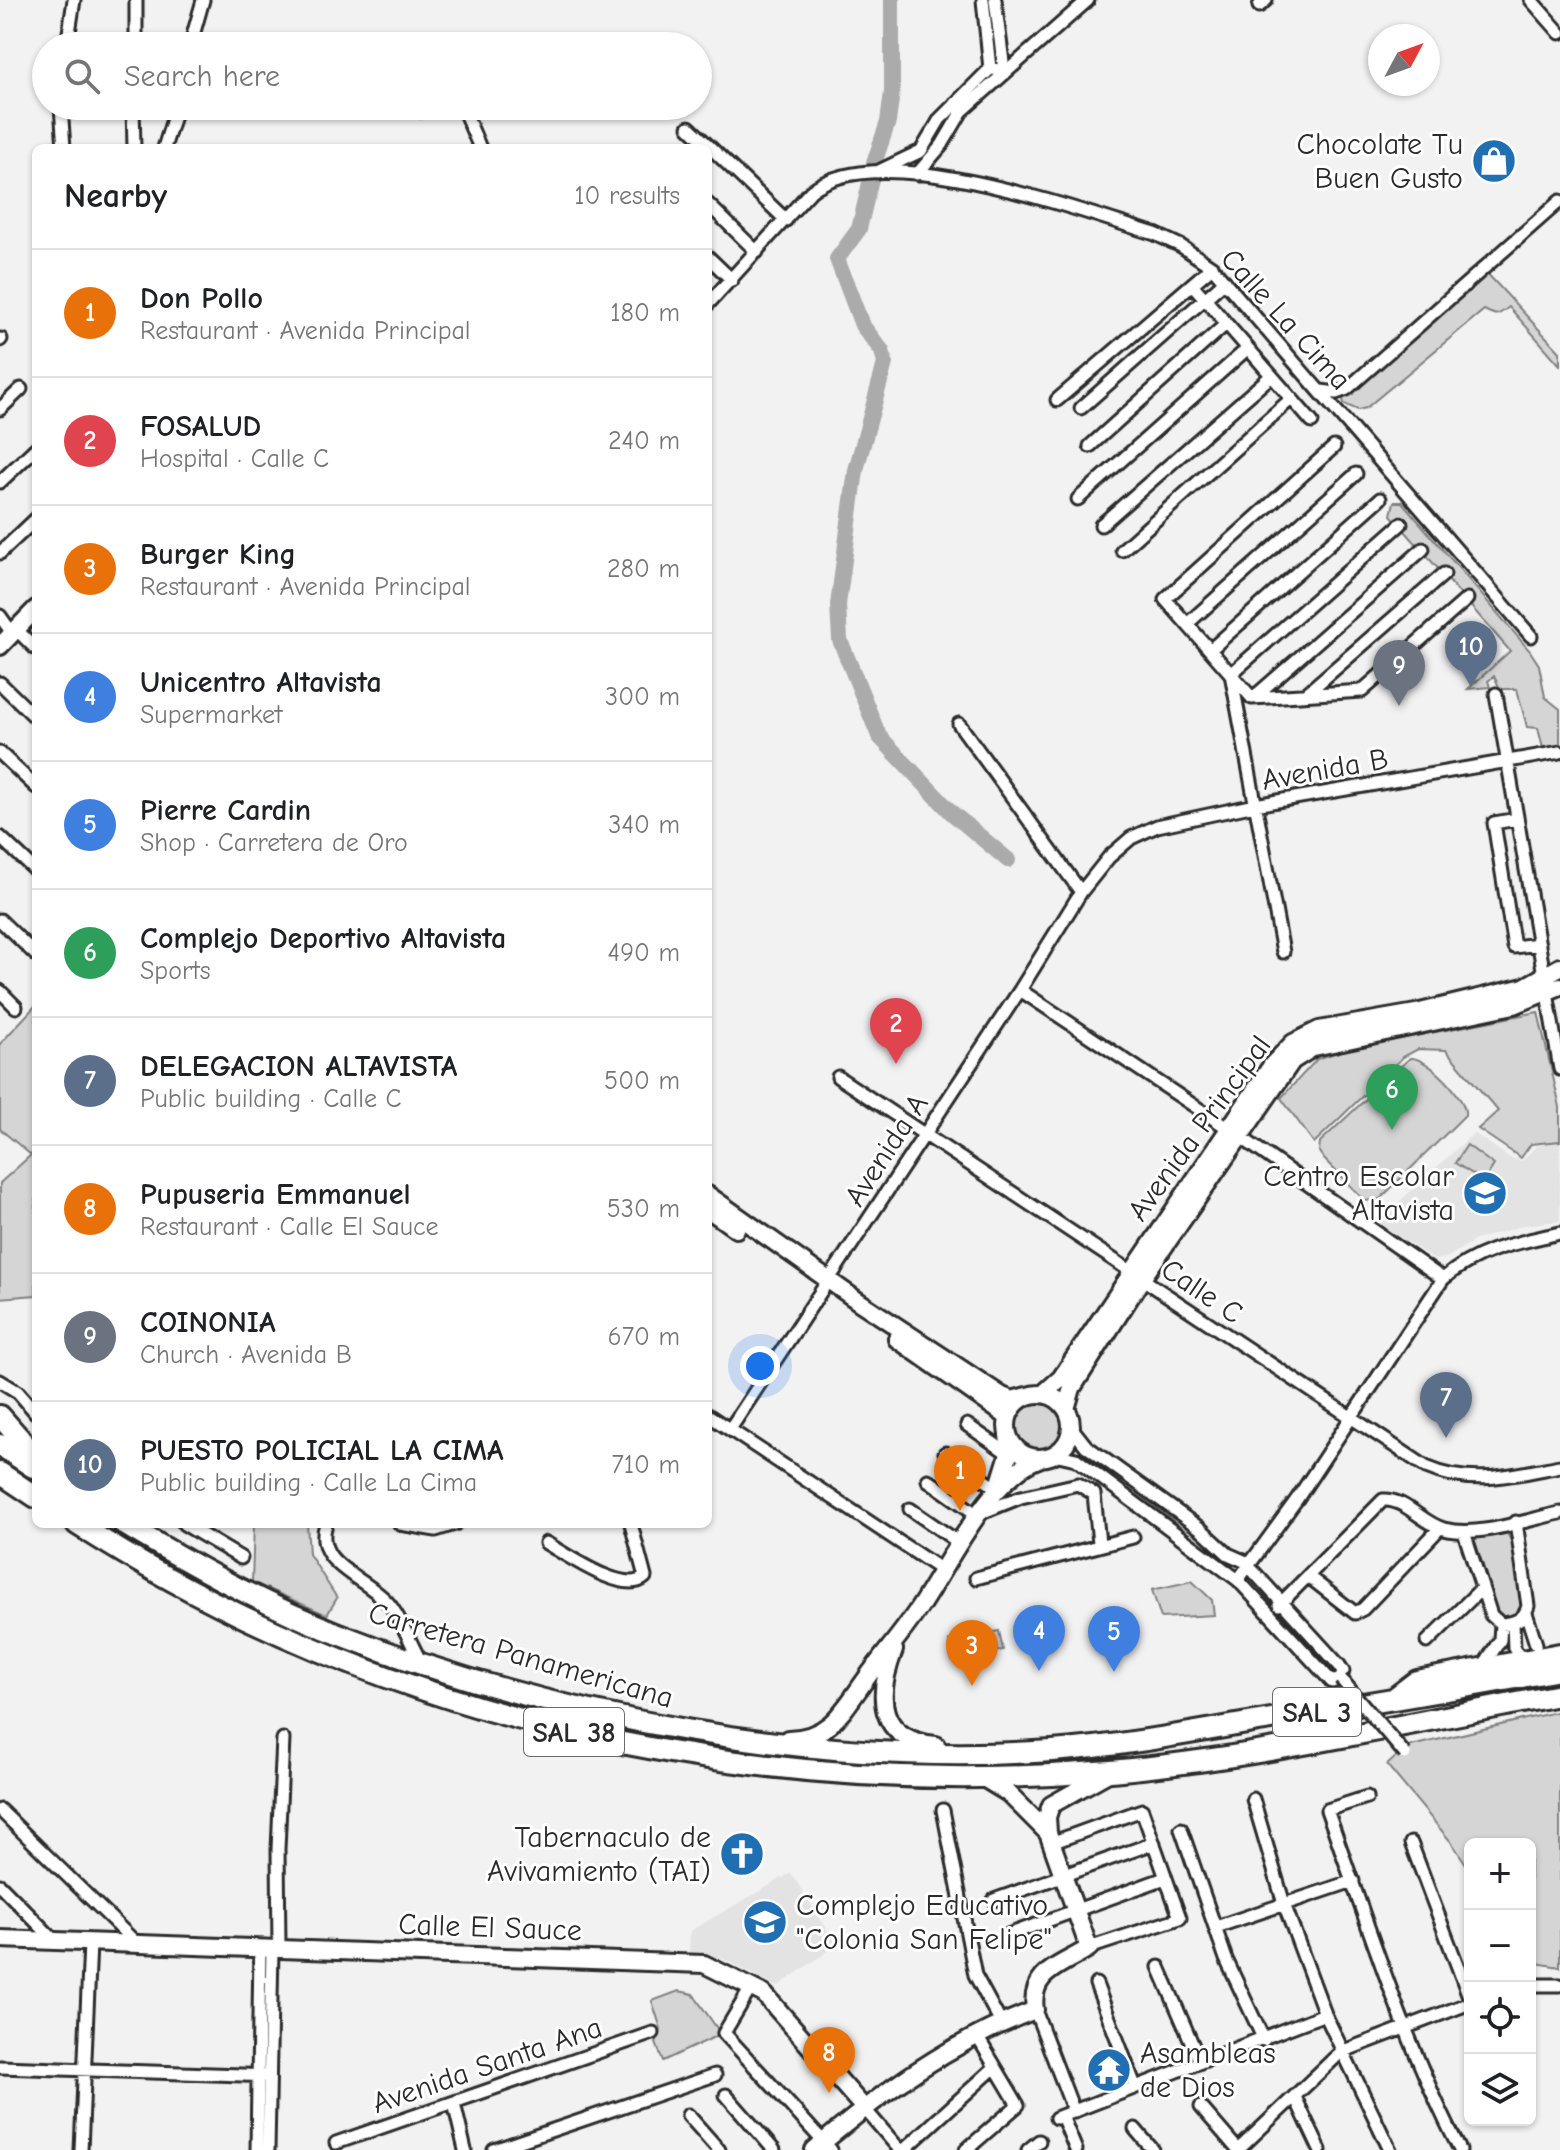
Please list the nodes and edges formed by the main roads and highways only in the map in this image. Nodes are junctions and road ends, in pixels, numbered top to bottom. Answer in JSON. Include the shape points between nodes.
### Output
{"nodes":[{"id":1,"x":0,"y":1416,"type":"edge"},
{"id":2,"x":0,"y":1445,"type":"edge"},
{"id":3,"x":32,"y":1452,"type":"edge"},
{"id":4,"x":32,"y":1466,"type":"edge"},
{"id":5,"x":0,"y":1473,"type":"edge"},
{"id":6,"x":32,"y":1494,"type":"edge"},
{"id":7,"x":131,"y":1528,"type":"edge"},
{"id":8,"x":104,"y":1531,"type":"edge"},
{"id":9,"x":1560,"y":1654,"type":"edge"},
{"id":10,"x":1560,"y":1670,"type":"edge"},
{"id":11,"x":532,"y":1695,"type":"junction"},
{"id":12,"x":1560,"y":1695,"type":"edge"},
{"id":13,"x":1390,"y":1701,"type":"junction"},
{"id":14,"x":576,"y":1706,"type":"junction"},
{"id":15,"x":1326,"y":1710,"type":"junction"},
{"id":16,"x":1278,"y":1718,"type":"junction"},
{"id":17,"x":527,"y":1722,"type":"junction"},
{"id":18,"x":573,"y":1732,"type":"junction"},
{"id":19,"x":1344,"y":1735,"type":"junction"},
{"id":20,"x":1283,"y":1746,"type":"junction"},
{"id":21,"x":1073,"y":1749,"type":"joint"},
{"id":22,"x":1112,"y":1771,"type":"joint"}],
"edges":[{"from":1,"to":3,"type":"highway"},
{"from":2,"to":4,"type":"highway"},
{"from":5,"to":6,"type":"highway"},
{"from":7,"to":11,"type":"highway","name":"Carretera Panamericana","number":"SAL 38","via":[[285,1611],[422,1664]]},
{"from":8,"to":17,"type":"highway","name":"Carretera Panamericana","number":"SAL 38","via":[[147,1568],[285,1638],[378,1676]]},
{"from":9,"to":13,"type":"highway","via":[[1417,1681]]},
{"from":10,"to":13,"type":"highway","number":"SAL 3"},
{"from":11,"to":14,"type":"highway","name":"Carretera Panamericana","number":"SAL 38"},
{"from":11,"to":17,"type":"highway","via":[[536,1708]]},
{"from":12,"to":19,"type":"highway","number":"SAL 3"},
{"from":13,"to":15,"type":"highway","number":"SAL 3"},
{"from":14,"to":18,"type":"highway","via":[[567,1720]]},
{"from":14,"to":21,"type":"highway","name":"Carretera Panamericana","number":"SAL 38","via":[[747,1739],[870,1749]]},
{"from":15,"to":16,"type":"highway","number":"SAL 3"},
{"from":15,"to":19,"type":"highway","via":[[1320,1721],[1324,1733]]},
{"from":16,"to":20,"type":"highway","via":[[1290,1728]]},
{"from":16,"to":21,"type":"highway","number":"SAL 3"},
{"from":17,"to":18,"type":"highway","name":"Carretera Panamericana","number":"SAL 38"},
{"from":18,"to":22,"type":"highway","name":"Carretera Panamericana","number":"SAL 38","via":[[752,1764],[917,1776]]},
{"from":19,"to":20,"type":"highway","number":"SAL 3"},
{"from":20,"to":22,"type":"highway","number":"SAL 3"}]}
